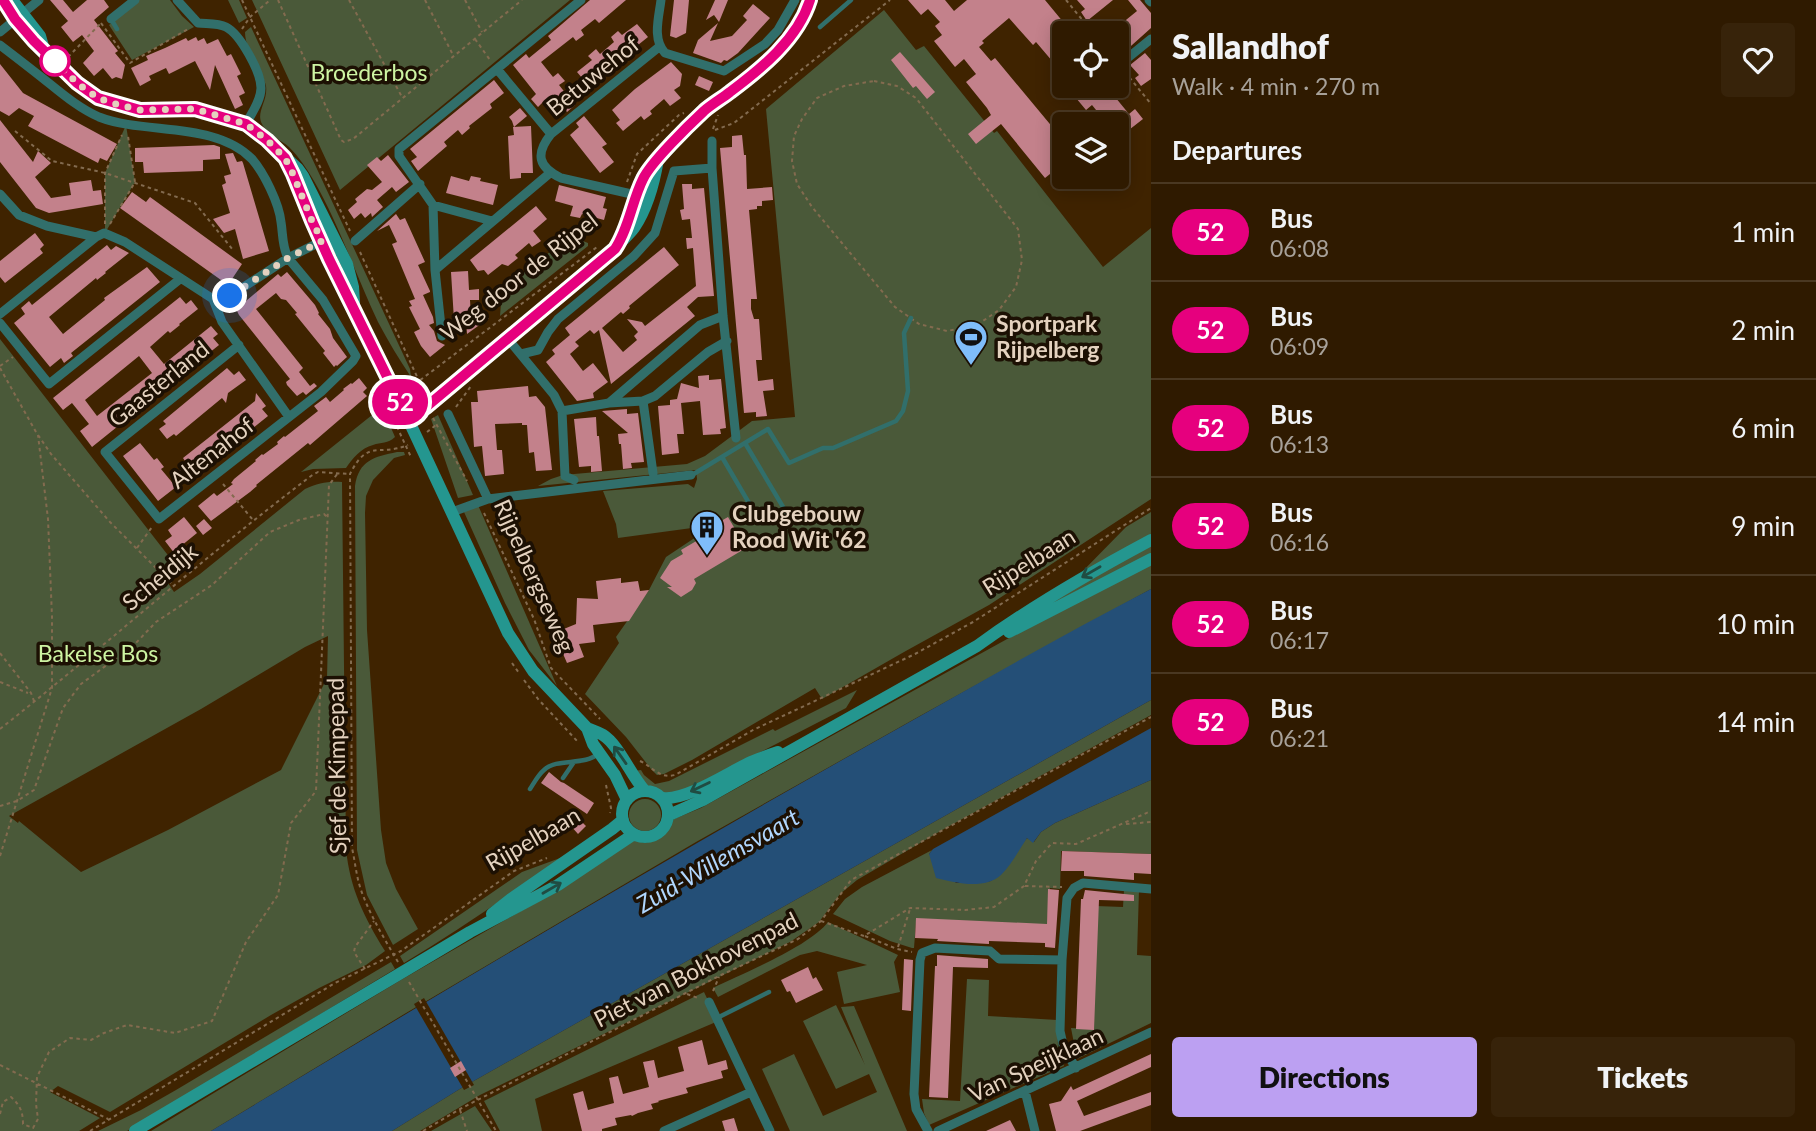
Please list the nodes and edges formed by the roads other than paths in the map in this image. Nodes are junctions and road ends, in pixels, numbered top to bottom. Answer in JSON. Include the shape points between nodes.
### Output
{"nodes":[{"id":1,"x":4,"y":0,"type":"edge"},
{"id":2,"x":12,"y":0,"type":"edge"},
{"id":3,"x":39,"y":0,"type":"edge"},
{"id":4,"x":135,"y":0,"type":"edge"},
{"id":5,"x":177,"y":0,"type":"edge"},
{"id":6,"x":581,"y":0,"type":"edge"},
{"id":7,"x":661,"y":0,"type":"edge"},
{"id":8,"x":795,"y":0,"type":"edge"},
{"id":9,"x":810,"y":0,"type":"edge"},
{"id":10,"x":851,"y":0,"type":"edge"},
{"id":11,"x":19,"y":16,"type":"junction"},
{"id":12,"x":111,"y":19,"type":"joint"},
{"id":13,"x":820,"y":27,"type":"dead end"},
{"id":14,"x":117,"y":29,"type":"dead end"},
{"id":15,"x":0,"y":32,"type":"edge"},
{"id":16,"x":1151,"y":39,"type":"edge"},
{"id":17,"x":0,"y":45,"type":"edge"},
{"id":18,"x":659,"y":47,"type":"junction"},
{"id":19,"x":1129,"y":57,"type":"edge"},
{"id":20,"x":497,"y":69,"type":"junction"},
{"id":21,"x":246,"y":124,"type":"junction"},
{"id":22,"x":551,"y":134,"type":"junction"},
{"id":23,"x":712,"y":136,"type":"road end"},
{"id":24,"x":658,"y":159,"type":"junction"},
{"id":25,"x":712,"y":168,"type":"junction"},
{"id":26,"x":550,"y":173,"type":"junction"},
{"id":27,"x":419,"y":184,"type":"junction"},
{"id":28,"x":0,"y":194,"type":"edge"},
{"id":29,"x":630,"y":194,"type":"junction"},
{"id":30,"x":649,"y":198,"type":"junction"},
{"id":31,"x":433,"y":205,"type":"junction"},
{"id":32,"x":492,"y":221,"type":"junction"},
{"id":33,"x":100,"y":235,"type":"junction"},
{"id":34,"x":328,"y":238,"type":"junction"},
{"id":35,"x":621,"y":240,"type":"junction"},
{"id":36,"x":355,"y":241,"type":"road end"},
{"id":37,"x":288,"y":258,"type":"junction"},
{"id":38,"x":435,"y":270,"type":"junction"},
{"id":39,"x":180,"y":279,"type":"junction"},
{"id":40,"x":213,"y":299,"type":"junction"},
{"id":41,"x":0,"y":314,"type":"edge"},
{"id":42,"x":723,"y":316,"type":"junction"},
{"id":43,"x":911,"y":318,"type":"road end"},
{"id":44,"x":0,"y":323,"type":"edge"},
{"id":45,"x":442,"y":336,"type":"dead end"},
{"id":46,"x":508,"y":339,"type":"junction"},
{"id":47,"x":727,"y":341,"type":"junction"},
{"id":48,"x":239,"y":345,"type":"junction"},
{"id":49,"x":521,"y":354,"type":"junction"},
{"id":50,"x":643,"y":401,"type":"junction"},
{"id":51,"x":609,"y":403,"type":"junction"},
{"id":52,"x":562,"y":411,"type":"junction"},
{"id":53,"x":448,"y":414,"type":"road end"},
{"id":54,"x":289,"y":416,"type":"junction"},
{"id":55,"x":408,"y":419,"type":"junction"},
{"id":56,"x":740,"y":440,"type":"junction"},
{"id":57,"x":722,"y":457,"type":"junction"},
{"id":58,"x":653,"y":473,"type":"dead end"},
{"id":59,"x":691,"y":475,"type":"joint"},
{"id":60,"x":574,"y":480,"type":"dead end"},
{"id":61,"x":484,"y":500,"type":"junction"},
{"id":62,"x":452,"y":512,"type":"junction"},
{"id":63,"x":756,"y":515,"type":"dead end"},
{"id":64,"x":789,"y":517,"type":"dead end"},
{"id":65,"x":159,"y":519,"type":"joint"},
{"id":66,"x":1151,"y":540,"type":"edge"},
{"id":67,"x":1151,"y":559,"type":"edge"},
{"id":68,"x":977,"y":646,"type":"junction"},
{"id":69,"x":586,"y":728,"type":"junction"},
{"id":70,"x":808,"y":742,"type":"junction"},
{"id":71,"x":600,"y":753,"type":"junction"},
{"id":72,"x":574,"y":762,"type":"junction"},
{"id":73,"x":563,"y":778,"type":"dead end"},
{"id":74,"x":530,"y":789,"type":"dead end"},
{"id":75,"x":645,"y":790,"type":"junction"},
{"id":76,"x":663,"y":798,"type":"junction"},
{"id":77,"x":627,"y":800,"type":"junction"},
{"id":78,"x":668,"y":815,"type":"junction"},
{"id":79,"x":616,"y":817,"type":"junction"},
{"id":80,"x":634,"y":834,"type":"junction"},
{"id":81,"x":1151,"y":889,"type":"edge"},
{"id":82,"x":470,"y":932,"type":"junction"},
{"id":83,"x":1062,"y":960,"type":"junction"},
{"id":84,"x":769,"y":992,"type":"dead end"},
{"id":85,"x":709,"y":1002,"type":"dead end"},
{"id":86,"x":716,"y":1018,"type":"junction"},
{"id":87,"x":1151,"y":1032,"type":"edge"},
{"id":88,"x":1076,"y":1068,"type":"junction"},
{"id":89,"x":1026,"y":1091,"type":"junction"},
{"id":90,"x":751,"y":1092,"type":"junction"},
{"id":91,"x":135,"y":1131,"type":"edge"},
{"id":92,"x":664,"y":1131,"type":"edge"},
{"id":93,"x":770,"y":1131,"type":"edge"},
{"id":94,"x":928,"y":1131,"type":"edge"},
{"id":95,"x":938,"y":1131,"type":"edge"},
{"id":96,"x":1035,"y":1131,"type":"edge"}],
"edges":[{"from":1,"to":11,"type":"street"},
{"from":2,"to":11,"type":"street"},
{"from":3,"to":11,"type":"street"},
{"from":4,"to":12,"type":"street"},
{"from":5,"to":21,"type":"street","via":[[198,23],[224,25],[237,36],[256,69],[260,96]]},
{"from":6,"to":20,"type":"street"},
{"from":7,"to":18,"type":"street","name":"Betuwehof"},
{"from":8,"to":18,"type":"street","name":"Betuwehof","via":[[765,44],[724,71],[665,53]]},
{"from":9,"to":24,"type":"street","name":"Weg door de Rijpel","via":[[789,38]]},
{"from":10,"to":13,"type":"lane"},
{"from":11,"to":15,"type":"street"},
{"from":11,"to":21,"type":"street","via":[[34,41],[98,98],[140,110],[195,109]]},
{"from":12,"to":14,"type":"lane"},
{"from":16,"to":19,"type":"street"},
{"from":17,"to":37,"type":"street","via":[[80,108],[101,118],[225,141],[251,159],[273,192]]},
{"from":18,"to":22,"type":"street","name":"Betuwehof"},
{"from":20,"to":22,"type":"street","name":"Betuwehof"},
{"from":20,"to":27,"type":"street","via":[[399,149]]},
{"from":21,"to":34,"type":"street","via":[[285,158],[312,221]]},
{"from":22,"to":26,"type":"street","name":"Betuwehof","via":[[540,153]]},
{"from":23,"to":25,"type":"street"},
{"from":24,"to":29,"type":"street","name":"Weg door de Rijpel"},
{"from":24,"to":30,"type":"street","name":"Weg door de Rijpel"},
{"from":25,"to":42,"type":"street"},
{"from":25,"to":49,"type":"street","via":[[674,171],[655,233],[558,319],[538,350]]},
{"from":26,"to":29,"type":"street"},
{"from":26,"to":32,"type":"street"},
{"from":27,"to":31,"type":"street"},
{"from":27,"to":36,"type":"street"},
{"from":28,"to":33,"type":"street","via":[[19,215],[47,226]]},
{"from":29,"to":30,"type":"street"},
{"from":29,"to":35,"type":"street","name":"Weg door de Rijpel"},
{"from":30,"to":35,"type":"street","name":"Weg door de Rijpel","via":[[632,231]]},
{"from":31,"to":32,"type":"street"},
{"from":31,"to":38,"type":"street"},
{"from":32,"to":38,"type":"street"},
{"from":33,"to":39,"type":"street","via":[[125,242]]},
{"from":33,"to":41,"type":"street"},
{"from":34,"to":37,"type":"street"},
{"from":34,"to":55,"type":"street","via":[[354,309]]},
{"from":35,"to":46,"type":"street","name":"Weg door de Rijpel"},
{"from":37,"to":40,"type":"street","via":[[230,296]]},
{"from":37,"to":54,"type":"street","name":"Altenahof","via":[[323,300],[356,356]]},
{"from":38,"to":45,"type":"street"},
{"from":39,"to":40,"type":"street"},
{"from":39,"to":44,"type":"street","via":[[49,384]]},
{"from":40,"to":48,"type":"street","name":"Altenahof"},
{"from":42,"to":47,"type":"street"},
{"from":42,"to":51,"type":"street","via":[[700,325]]},
{"from":43,"to":56,"type":"lane","via":[[904,333],[908,391],[895,421],[789,463],[768,429]]},
{"from":46,"to":49,"type":"street"},
{"from":46,"to":55,"type":"street","name":"Weg door de Rijpel"},
{"from":47,"to":50,"type":"street"},
{"from":47,"to":56,"type":"street"},
{"from":48,"to":54,"type":"street","name":"Altenahof"},
{"from":48,"to":65,"type":"street","name":"Gaasterland","via":[[105,452]]},
{"from":49,"to":52,"type":"street"},
{"from":50,"to":51,"type":"street"},
{"from":50,"to":58,"type":"street"},
{"from":51,"to":52,"type":"street"},
{"from":52,"to":60,"type":"street","via":[[565,476]]},
{"from":53,"to":61,"type":"street"},
{"from":54,"to":65,"type":"street","name":"Altenahof"},
{"from":55,"to":62,"type":"street","name":"Rijpelbergseweg"},
{"from":56,"to":57,"type":"lane"},
{"from":56,"to":64,"type":"lane"},
{"from":57,"to":59,"type":"lane"},
{"from":57,"to":63,"type":"lane"},
{"from":59,"to":61,"type":"street"},
{"from":61,"to":62,"type":"street"},
{"from":62,"to":69,"type":"street","name":"Rijpelbergseweg","via":[[520,652]]},
{"from":66,"to":68,"type":"street","name":"Rijpelbaan","one_way":true,"via":[[1089,573]]},
{"from":67,"to":68,"type":"street","name":"Rijpelbaan"},
{"from":68,"to":70,"type":"street","name":"Rijpelbaan"},
{"from":69,"to":71,"type":"street","name":"Rijpelbergseweg"},
{"from":75,"to":69,"type":"street","name":"Rijpelbergseweg","one_way":true,"via":[[611,743]]},
{"from":70,"to":76,"type":"street","name":"Rijpelbaan","one_way":true,"via":[[753,761],[690,792]]},
{"from":70,"to":78,"type":"street","name":"Rijpelbaan"},
{"from":71,"to":72,"type":"lane","via":[[592,760]]},
{"from":71,"to":77,"type":"street","name":"Rijpelbergseweg"},
{"from":72,"to":73,"type":"lane"},
{"from":72,"to":74,"type":"lane","via":[[544,769]]},
{"from":75,"to":76,"type":"street"},
{"from":75,"to":77,"type":"street"},
{"from":76,"to":78,"type":"street"},
{"from":77,"to":79,"type":"street"},
{"from":78,"to":80,"type":"street","via":[[664,828],[654,836]]},
{"from":79,"to":80,"type":"street"},
{"from":79,"to":82,"type":"street","name":"Rijpelbaan","via":[[612,829]]},
{"from":82,"to":80,"type":"street","name":"Rijpelbaan","one_way":true,"via":[[558,885]]},
{"from":81,"to":83,"type":"street","via":[[1083,883],[1074,888],[1067,898]]},
{"from":82,"to":91,"type":"street","name":"Rijpelbaan"},
{"from":83,"to":88,"type":"street","via":[[1060,1031]]},
{"from":83,"to":94,"type":"street","via":[[999,959],[990,951],[935,948],[922,953],[914,1094]]},
{"from":84,"to":86,"type":"lane"},
{"from":85,"to":86,"type":"street"},
{"from":86,"to":90,"type":"street"},
{"from":87,"to":88,"type":"street","name":"Van Speijklaan"},
{"from":88,"to":89,"type":"street","name":"Van Speijklaan"},
{"from":89,"to":95,"type":"street","name":"Van Speijklaan"},
{"from":89,"to":96,"type":"street"},
{"from":90,"to":92,"type":"street"},
{"from":90,"to":93,"type":"street"}]}
